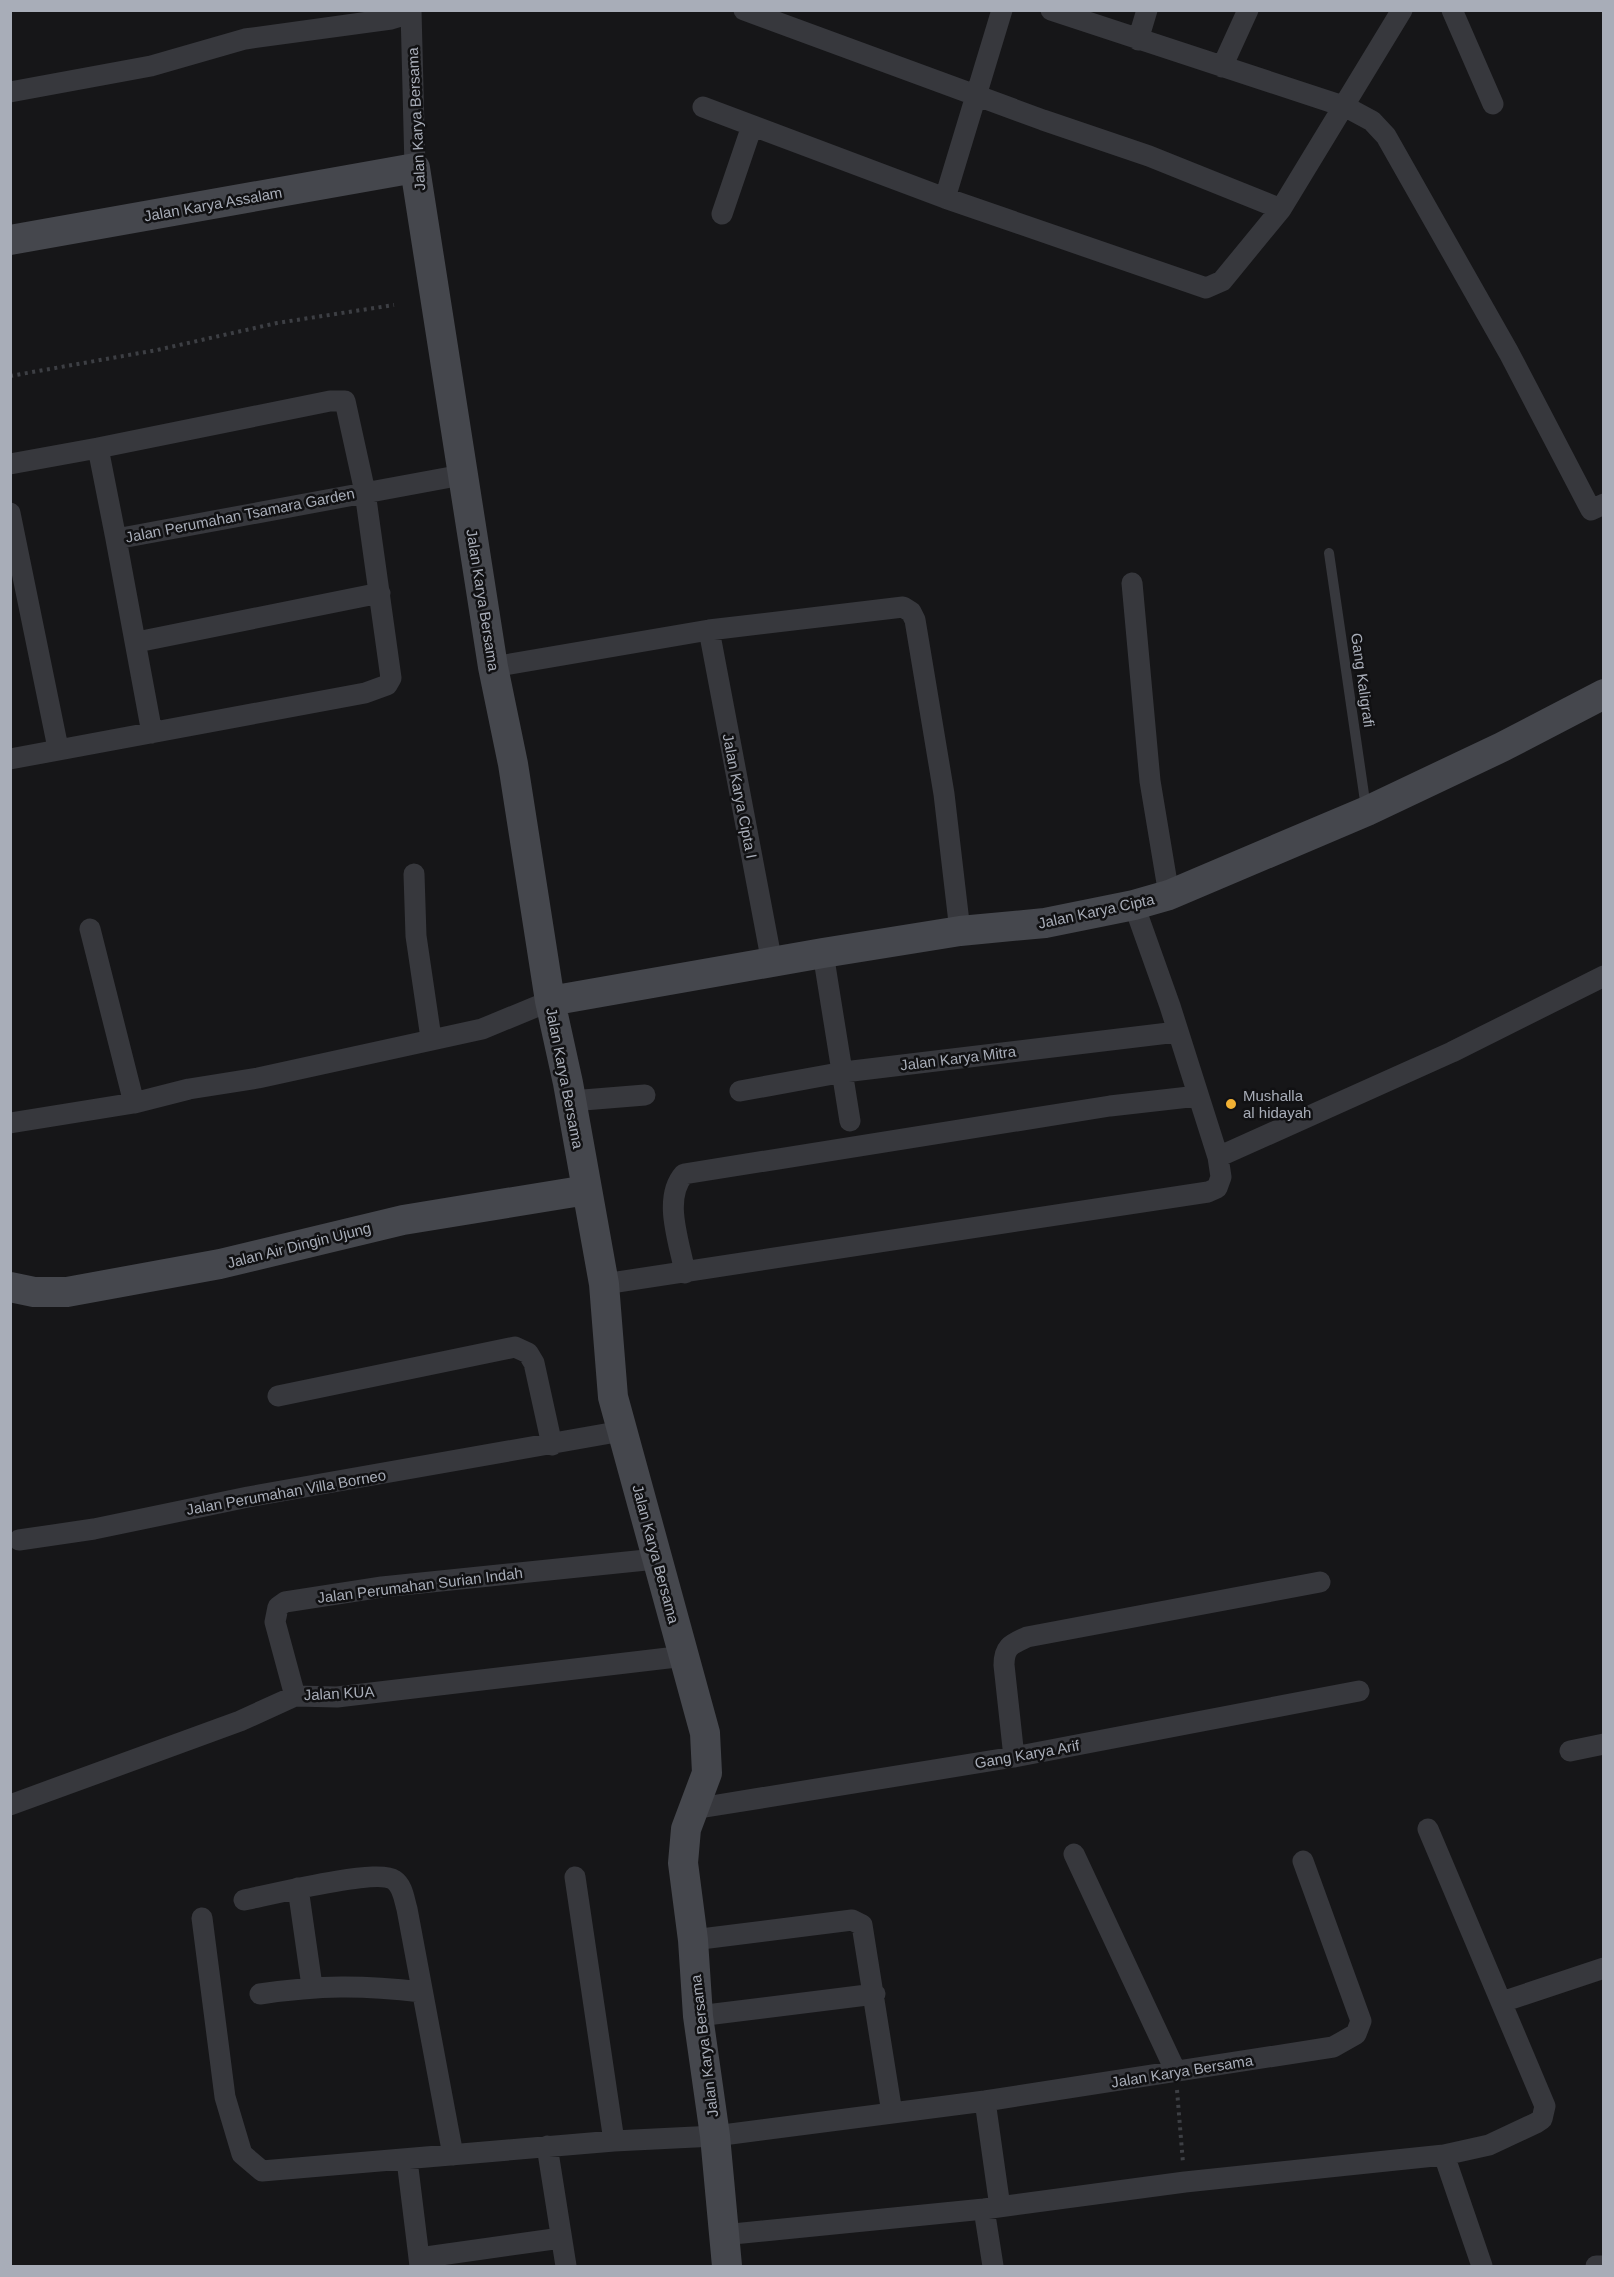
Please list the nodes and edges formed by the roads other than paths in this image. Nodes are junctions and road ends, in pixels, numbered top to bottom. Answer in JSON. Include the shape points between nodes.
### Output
{"nodes":[{"id":1,"x":744,"y":10,"type":"edge"},
{"id":2,"x":1002,"y":10,"type":"edge"},
{"id":3,"x":1051,"y":10,"type":"edge"},
{"id":4,"x":1147,"y":10,"type":"edge"},
{"id":5,"x":1248,"y":10,"type":"edge"},
{"id":6,"x":1402,"y":10,"type":"edge"},
{"id":7,"x":1452,"y":10,"type":"edge"},
{"id":8,"x":411,"y":12,"type":"edge"},
{"id":9,"x":1138,"y":40,"type":"junction"},
{"id":10,"x":1222,"y":67,"type":"junction"},
{"id":11,"x":10,"y":92,"type":"edge"},
{"id":12,"x":976,"y":95,"type":"junction"},
{"id":13,"x":1493,"y":104,"type":"dead end"},
{"id":14,"x":703,"y":107,"type":"dead end"},
{"id":15,"x":1346,"y":107,"type":"junction"},
{"id":16,"x":752,"y":126,"type":"junction"},
{"id":17,"x":415,"y":168,"type":"junction"},
{"id":18,"x":945,"y":198,"type":"junction"},
{"id":19,"x":1281,"y":209,"type":"junction"},
{"id":20,"x":722,"y":214,"type":"dead end"},
{"id":21,"x":10,"y":240,"type":"edge"},
{"id":22,"x":98,"y":448,"type":"junction"},
{"id":23,"x":10,"y":464,"type":"edge"},
{"id":24,"x":462,"y":475,"type":"junction"},
{"id":25,"x":364,"y":492,"type":"junction"},
{"id":26,"x":1604,"y":504,"type":"edge"},
{"id":27,"x":10,"y":513,"type":"edge"},
{"id":28,"x":116,"y":539,"type":"junction"},
{"id":29,"x":1329,"y":554,"type":"dead end"},
{"id":30,"x":1132,"y":583,"type":"dead end"},
{"id":31,"x":380,"y":594,"type":"junction"},
{"id":32,"x":709,"y":630,"type":"junction"},
{"id":33,"x":137,"y":642,"type":"junction"},
{"id":34,"x":493,"y":667,"type":"junction"},
{"id":35,"x":1604,"y":694,"type":"edge"},
{"id":36,"x":152,"y":733,"type":"junction"},
{"id":37,"x":58,"y":748,"type":"junction"},
{"id":38,"x":10,"y":759,"type":"edge"},
{"id":39,"x":1366,"y":811,"type":"junction"},
{"id":40,"x":414,"y":874,"type":"dead end"},
{"id":41,"x":1169,"y":895,"type":"junction"},
{"id":42,"x":1134,"y":905,"type":"junction"},
{"id":43,"x":90,"y":929,"type":"dead end"},
{"id":44,"x":960,"y":931,"type":"junction"},
{"id":45,"x":823,"y":953,"type":"junction"},
{"id":46,"x":772,"y":963,"type":"junction"},
{"id":47,"x":1604,"y":976,"type":"edge"},
{"id":48,"x":550,"y":1001,"type":"junction"},
{"id":49,"x":1177,"y":1032,"type":"junction"},
{"id":50,"x":431,"y":1038,"type":"junction"},
{"id":51,"x":844,"y":1072,"type":"junction"},
{"id":52,"x":740,"y":1091,"type":"dead end"},
{"id":53,"x":645,"y":1095,"type":"dead end"},
{"id":54,"x":1198,"y":1096,"type":"junction"},
{"id":55,"x":570,"y":1101,"type":"junction"},
{"id":56,"x":134,"y":1103,"type":"junction"},
{"id":57,"x":850,"y":1121,"type":"dead end"},
{"id":58,"x":10,"y":1123,"type":"edge"},
{"id":59,"x":1218,"y":1157,"type":"junction"},
{"id":60,"x":587,"y":1190,"type":"junction"},
{"id":61,"x":686,"y":1272,"type":"junction"},
{"id":62,"x":604,"y":1284,"type":"junction"},
{"id":63,"x":10,"y":1287,"type":"edge"},
{"id":64,"x":278,"y":1396,"type":"dead end"},
{"id":65,"x":622,"y":1431,"type":"junction"},
{"id":66,"x":552,"y":1445,"type":"junction"},
{"id":67,"x":19,"y":1540,"type":"dead end"},
{"id":68,"x":656,"y":1559,"type":"junction"},
{"id":69,"x":1320,"y":1582,"type":"dead end"},
{"id":70,"x":685,"y":1656,"type":"junction"},
{"id":71,"x":1359,"y":1690,"type":"dead end"},
{"id":72,"x":295,"y":1696,"type":"junction"},
{"id":73,"x":1604,"y":1744,"type":"edge"},
{"id":74,"x":1570,"y":1751,"type":"dead end"},
{"id":75,"x":1014,"y":1756,"type":"junction"},
{"id":76,"x":10,"y":1805,"type":"edge"},
{"id":77,"x":693,"y":1809,"type":"junction"},
{"id":78,"x":1428,"y":1829,"type":"dead end"},
{"id":79,"x":1074,"y":1854,"type":"dead end"},
{"id":80,"x":1303,"y":1861,"type":"dead end"},
{"id":81,"x":575,"y":1877,"type":"dead end"},
{"id":82,"x":298,"y":1888,"type":"junction"},
{"id":83,"x":244,"y":1900,"type":"dead end"},
{"id":84,"x":202,"y":1918,"type":"dead end"},
{"id":85,"x":693,"y":1940,"type":"junction"},
{"id":86,"x":1604,"y":1968,"type":"edge"},
{"id":87,"x":312,"y":1986,"type":"junction"},
{"id":88,"x":422,"y":1992,"type":"junction"},
{"id":89,"x":260,"y":1994,"type":"dead end"},
{"id":90,"x":874,"y":1994,"type":"junction"},
{"id":91,"x":1502,"y":2002,"type":"junction"},
{"id":92,"x":698,"y":2016,"type":"junction"},
{"id":93,"x":1176,"y":2072,"type":"junction"},
{"id":94,"x":986,"y":2101,"type":"junction"},
{"id":95,"x":892,"y":2113,"type":"junction"},
{"id":96,"x":716,"y":2136,"type":"junction"},
{"id":97,"x":614,"y":2141,"type":"junction"},
{"id":98,"x":548,"y":2146,"type":"junction"},
{"id":99,"x":453,"y":2155,"type":"junction"},
{"id":100,"x":1444,"y":2155,"type":"junction"},
{"id":101,"x":407,"y":2160,"type":"junction"},
{"id":102,"x":992,"y":2208,"type":"junction"},
{"id":103,"x":723,"y":2235,"type":"junction"},
{"id":104,"x":561,"y":2238,"type":"junction"},
{"id":105,"x":472,"y":2259,"type":"edge"},
{"id":106,"x":420,"y":2262,"type":"edge"},
{"id":107,"x":566,"y":2266,"type":"edge"},
{"id":108,"x":727,"y":2266,"type":"edge"},
{"id":109,"x":993,"y":2266,"type":"edge"},
{"id":110,"x":1482,"y":2266,"type":"edge"},
{"id":111,"x":1596,"y":2266,"type":"edge"},
{"id":112,"x":1604,"y":2266,"type":"edge"}],
"edges":[{"from":1,"to":12,"type":"street"},
{"from":2,"to":12,"type":"street"},
{"from":3,"to":9,"type":"street"},
{"from":4,"to":9,"type":"street"},
{"from":5,"to":10,"type":"street"},
{"from":6,"to":15,"type":"street"},
{"from":7,"to":13,"type":"street"},
{"from":8,"to":11,"type":"street","via":[[392,19],[245,39],[152,66]]},
{"from":8,"to":17,"type":"street","name":"Jalan Karya Bersama"},
{"from":9,"to":10,"type":"street"},
{"from":10,"to":15,"type":"street"},
{"from":12,"to":18,"type":"street"},
{"from":12,"to":19,"type":"street","via":[[1149,156]]},
{"from":14,"to":16,"type":"street"},
{"from":15,"to":19,"type":"street"},
{"from":15,"to":26,"type":"street","via":[[1372,121],[1386,136],[1509,353],[1591,510]]},
{"from":16,"to":18,"type":"street"},
{"from":16,"to":20,"type":"street"},
{"from":17,"to":21,"type":"street","name":"Jalan Karya Assalam"},
{"from":17,"to":24,"type":"street","name":"Jalan Karya Bersama"},
{"from":18,"to":19,"type":"street","via":[[1206,288],[1222,281]]},
{"from":22,"to":23,"type":"street","name":"Jalan Perumahan Tsamara Garden"},
{"from":22,"to":25,"type":"street","name":"Jalan Perumahan Tsamara Garden","via":[[342,399],[348,405]]},
{"from":22,"to":28,"type":"street","name":"Jalan Perumahan Tsamara Garden"},
{"from":24,"to":25,"type":"street","name":"Jalan Perumahan Tsamara Garden"},
{"from":24,"to":34,"type":"street","name":"Jalan Karya Bersama"},
{"from":25,"to":28,"type":"street","name":"Jalan Perumahan Tsamara Garden"},
{"from":25,"to":31,"type":"street","name":"Jalan Perumahan Tsamara Garden"},
{"from":27,"to":37,"type":"street"},
{"from":28,"to":33,"type":"street","name":"Jalan Perumahan Tsamara Garden"},
{"from":29,"to":39,"type":"lane","name":"Gang Kaligrafi"},
{"from":30,"to":41,"type":"street","via":[[1150,781]]},
{"from":31,"to":33,"type":"street"},
{"from":31,"to":36,"type":"street","name":"Jalan Perumahan Tsamara Garden","via":[[391,678],[387,685],[365,693]]},
{"from":32,"to":34,"type":"street"},
{"from":32,"to":44,"type":"street","via":[[903,607],[911,612],[944,794]]},
{"from":32,"to":46,"type":"street","name":"Jalan Karya Cipta I"},
{"from":33,"to":36,"type":"street","name":"Jalan Perumahan Tsamara Garden"},
{"from":34,"to":48,"type":"street","name":"Jalan Karya Bersama","via":[[513,764]]},
{"from":35,"to":39,"type":"street","name":"Jalan Karya Cipta"},
{"from":36,"to":37,"type":"street","name":"Jalan Perumahan Tsamara Garden"},
{"from":37,"to":38,"type":"street","name":"Jalan Perumahan Tsamara Garden"},
{"from":39,"to":41,"type":"street","name":"Jalan Karya Cipta"},
{"from":40,"to":50,"type":"street","via":[[416,936]]},
{"from":41,"to":42,"type":"street","name":"Jalan Karya Cipta"},
{"from":42,"to":44,"type":"street","name":"Jalan Karya Cipta","via":[[1045,923]]},
{"from":42,"to":49,"type":"street"},
{"from":43,"to":56,"type":"street"},
{"from":44,"to":45,"type":"street","name":"Jalan Karya Cipta"},
{"from":45,"to":46,"type":"street","name":"Jalan Karya Cipta"},
{"from":45,"to":51,"type":"street"},
{"from":46,"to":48,"type":"street","name":"Jalan Karya Cipta"},
{"from":47,"to":59,"type":"street","via":[[1452,1052]]},
{"from":48,"to":50,"type":"street","via":[[482,1029]]},
{"from":48,"to":55,"type":"street","name":"Jalan Karya Bersama"},
{"from":49,"to":51,"type":"street","name":"Jalan Karya Mitra"},
{"from":49,"to":54,"type":"street"},
{"from":50,"to":56,"type":"street"},
{"from":51,"to":52,"type":"street","name":"Jalan Karya Mitra"},
{"from":51,"to":57,"type":"street"},
{"from":53,"to":55,"type":"street"},
{"from":54,"to":59,"type":"street"},
{"from":54,"to":61,"type":"street","via":[[1110,1106],[684,1174],[675,1184],[673,1207]]},
{"from":55,"to":60,"type":"street","name":"Jalan Karya Bersama"},
{"from":56,"to":58,"type":"street"},
{"from":59,"to":61,"type":"street","via":[[1221,1177],[1217,1188],[1208,1192]]},
{"from":60,"to":62,"type":"street","name":"Jalan Karya Bersama"},
{"from":60,"to":63,"type":"street","name":"Jalan Air Dingin Ujung","via":[[402,1220],[220,1264],[67,1292]]},
{"from":61,"to":62,"type":"street"},
{"from":62,"to":65,"type":"street","name":"Jalan Karya Bersama","via":[[613,1396]]},
{"from":64,"to":66,"type":"street","via":[[515,1347],[528,1353],[534,1363]]},
{"from":65,"to":66,"type":"street","name":"Jalan Perumahan Villa Borneo"},
{"from":65,"to":68,"type":"street","name":"Jalan Karya Bersama"},
{"from":66,"to":67,"type":"street","name":"Jalan Perumahan Villa Borneo"},
{"from":68,"to":70,"type":"street","name":"Jalan Karya Bersama"},
{"from":68,"to":72,"type":"street","name":"Jalan Perumahan Surian Indah","via":[[382,1587],[285,1602],[278,1607],[275,1622]]},
{"from":69,"to":75,"type":"street","via":[[1028,1637],[1007,1646],[1004,1665]]},
{"from":70,"to":72,"type":"street","name":"Jalan KUA","via":[[337,1697]]},
{"from":70,"to":77,"type":"street","name":"Jalan Karya Bersama","via":[[706,1743],[707,1773]]},
{"from":71,"to":75,"type":"street","name":"Gang Karya Arif"},
{"from":72,"to":76,"type":"street","name":"Jalan KUA","via":[[240,1721]]},
{"from":73,"to":74,"type":"street"},
{"from":75,"to":77,"type":"street","name":"Gang Karya Arif"},
{"from":77,"to":85,"type":"street","name":"Jalan Karya Bersama","via":[[682,1863]]},
{"from":78,"to":91,"type":"street"},
{"from":79,"to":93,"type":"street"},
{"from":80,"to":93,"type":"street","name":"Jalan Karya Bersama","via":[[1361,2021],[1356,2034],[1333,2047]]},
{"from":81,"to":97,"type":"street"},
{"from":82,"to":83,"type":"street"},
{"from":82,"to":87,"type":"street"},
{"from":82,"to":88,"type":"street","via":[[370,1877],[397,1881],[407,1909]]},
{"from":84,"to":101,"type":"street","via":[[225,2097],[242,2154],[262,2171]]},
{"from":85,"to":90,"type":"street","via":[[852,1920],[865,1929]]},
{"from":85,"to":92,"type":"street","name":"Jalan Karya Bersama"},
{"from":86,"to":91,"type":"street"},
{"from":87,"to":88,"type":"street","via":[[359,1985]]},
{"from":87,"to":89,"type":"street"},
{"from":88,"to":99,"type":"street"},
{"from":90,"to":92,"type":"street"},
{"from":90,"to":95,"type":"street"},
{"from":91,"to":100,"type":"street","via":[[1545,2106],[1542,2119],[1489,2145]]},
{"from":92,"to":96,"type":"street","name":"Jalan Karya Bersama"},
{"from":93,"to":94,"type":"street","name":"Jalan Karya Bersama"},
{"from":94,"to":95,"type":"street","name":"Jalan Karya Bersama"},
{"from":94,"to":102,"type":"street"},
{"from":95,"to":96,"type":"street","name":"Jalan Karya Bersama"},
{"from":96,"to":97,"type":"street"},
{"from":96,"to":103,"type":"street","name":"Jalan Karya Bersama"},
{"from":97,"to":98,"type":"street"},
{"from":98,"to":99,"type":"street"},
{"from":98,"to":104,"type":"street"},
{"from":99,"to":101,"type":"street"},
{"from":100,"to":102,"type":"street","via":[[1185,2182]]},
{"from":100,"to":110,"type":"street"},
{"from":101,"to":106,"type":"street"},
{"from":102,"to":103,"type":"street"},
{"from":102,"to":109,"type":"street"},
{"from":103,"to":108,"type":"street","name":"Jalan Karya Bersama"},
{"from":104,"to":105,"type":"street"},
{"from":104,"to":107,"type":"street"},
{"from":105,"to":106,"type":"street"},
{"from":111,"to":112,"type":"street"}]}
